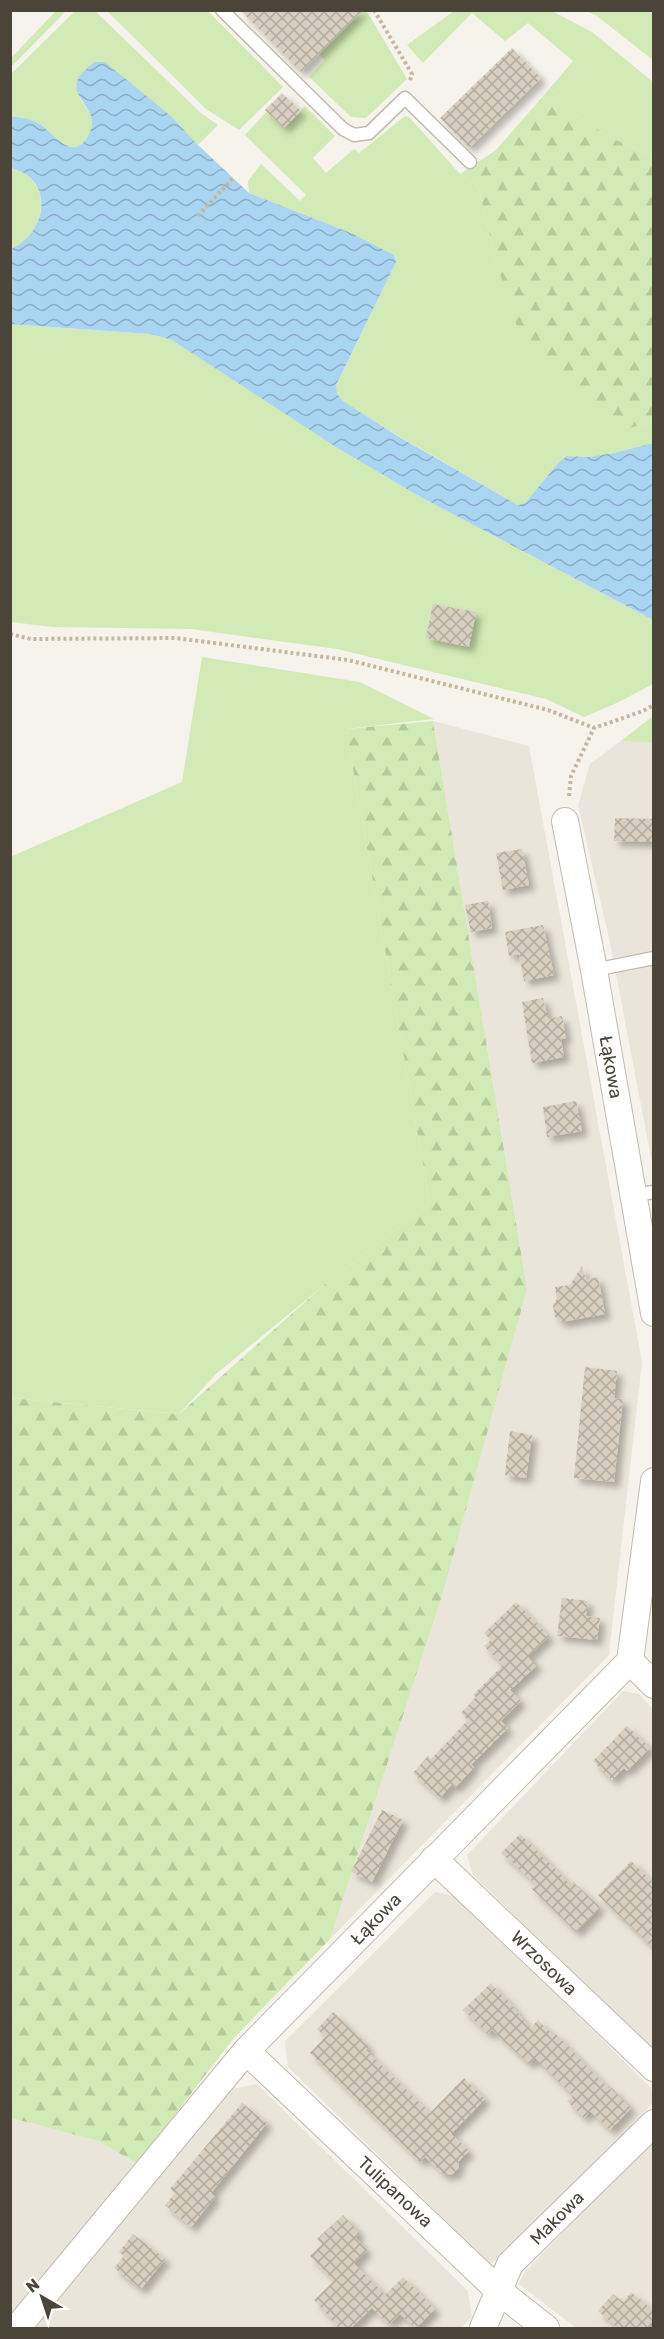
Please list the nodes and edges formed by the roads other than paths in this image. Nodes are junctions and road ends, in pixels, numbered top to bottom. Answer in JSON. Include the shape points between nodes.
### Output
{"nodes":[{"id":1,"x":222,"y":10,"type":"edge"},
{"id":2,"x":470,"y":162,"type":"dead end"},
{"id":3,"x":565,"y":821,"type":"road end"},
{"id":4,"x":654,"y":958,"type":"edge"},
{"id":5,"x":594,"y":970,"type":"junction"},
{"id":6,"x":643,"y":1193,"type":"edge"},
{"id":7,"x":654,"y":1313,"type":"edge"},
{"id":8,"x":654,"y":1481,"type":"edge"},
{"id":9,"x":630,"y":1661,"type":"junction"},
{"id":10,"x":654,"y":1685,"type":"edge"},
{"id":11,"x":434,"y":1859,"type":"junction"},
{"id":12,"x":246,"y":2051,"type":"junction"},
{"id":13,"x":654,"y":2068,"type":"edge"},
{"id":14,"x":654,"y":2123,"type":"edge"},
{"id":15,"x":499,"y":2291,"type":"junction"},
{"id":16,"x":18,"y":2328,"type":"edge"},
{"id":17,"x":483,"y":2328,"type":"edge"},
{"id":18,"x":546,"y":2328,"type":"edge"}],
"edges":[{"from":1,"to":2,"type":"lane","via":[[343,129],[354,135],[369,133],[405,98]]},
{"from":3,"to":5,"type":"street","name":"Łąkowa"},
{"from":4,"to":5,"type":"lane"},
{"from":5,"to":6,"type":"street","name":"Łąkowa"},
{"from":6,"to":7,"type":"street","name":"Łąkowa"},
{"from":8,"to":9,"type":"street"},
{"from":9,"to":10,"type":"street"},
{"from":9,"to":11,"type":"street","name":"Łąkowa"},
{"from":11,"to":12,"type":"street","name":"Łąkowa"},
{"from":11,"to":13,"type":"street","name":"Wrzosowa"},
{"from":12,"to":15,"type":"street","name":"Tulipanowa"},
{"from":12,"to":16,"type":"street","name":"Łąkowa"},
{"from":14,"to":15,"type":"street","name":"Makowa","via":[[510,2264]]},
{"from":15,"to":17,"type":"street","name":"Makowa"},
{"from":15,"to":18,"type":"street","name":"Tulipanowa"}]}
